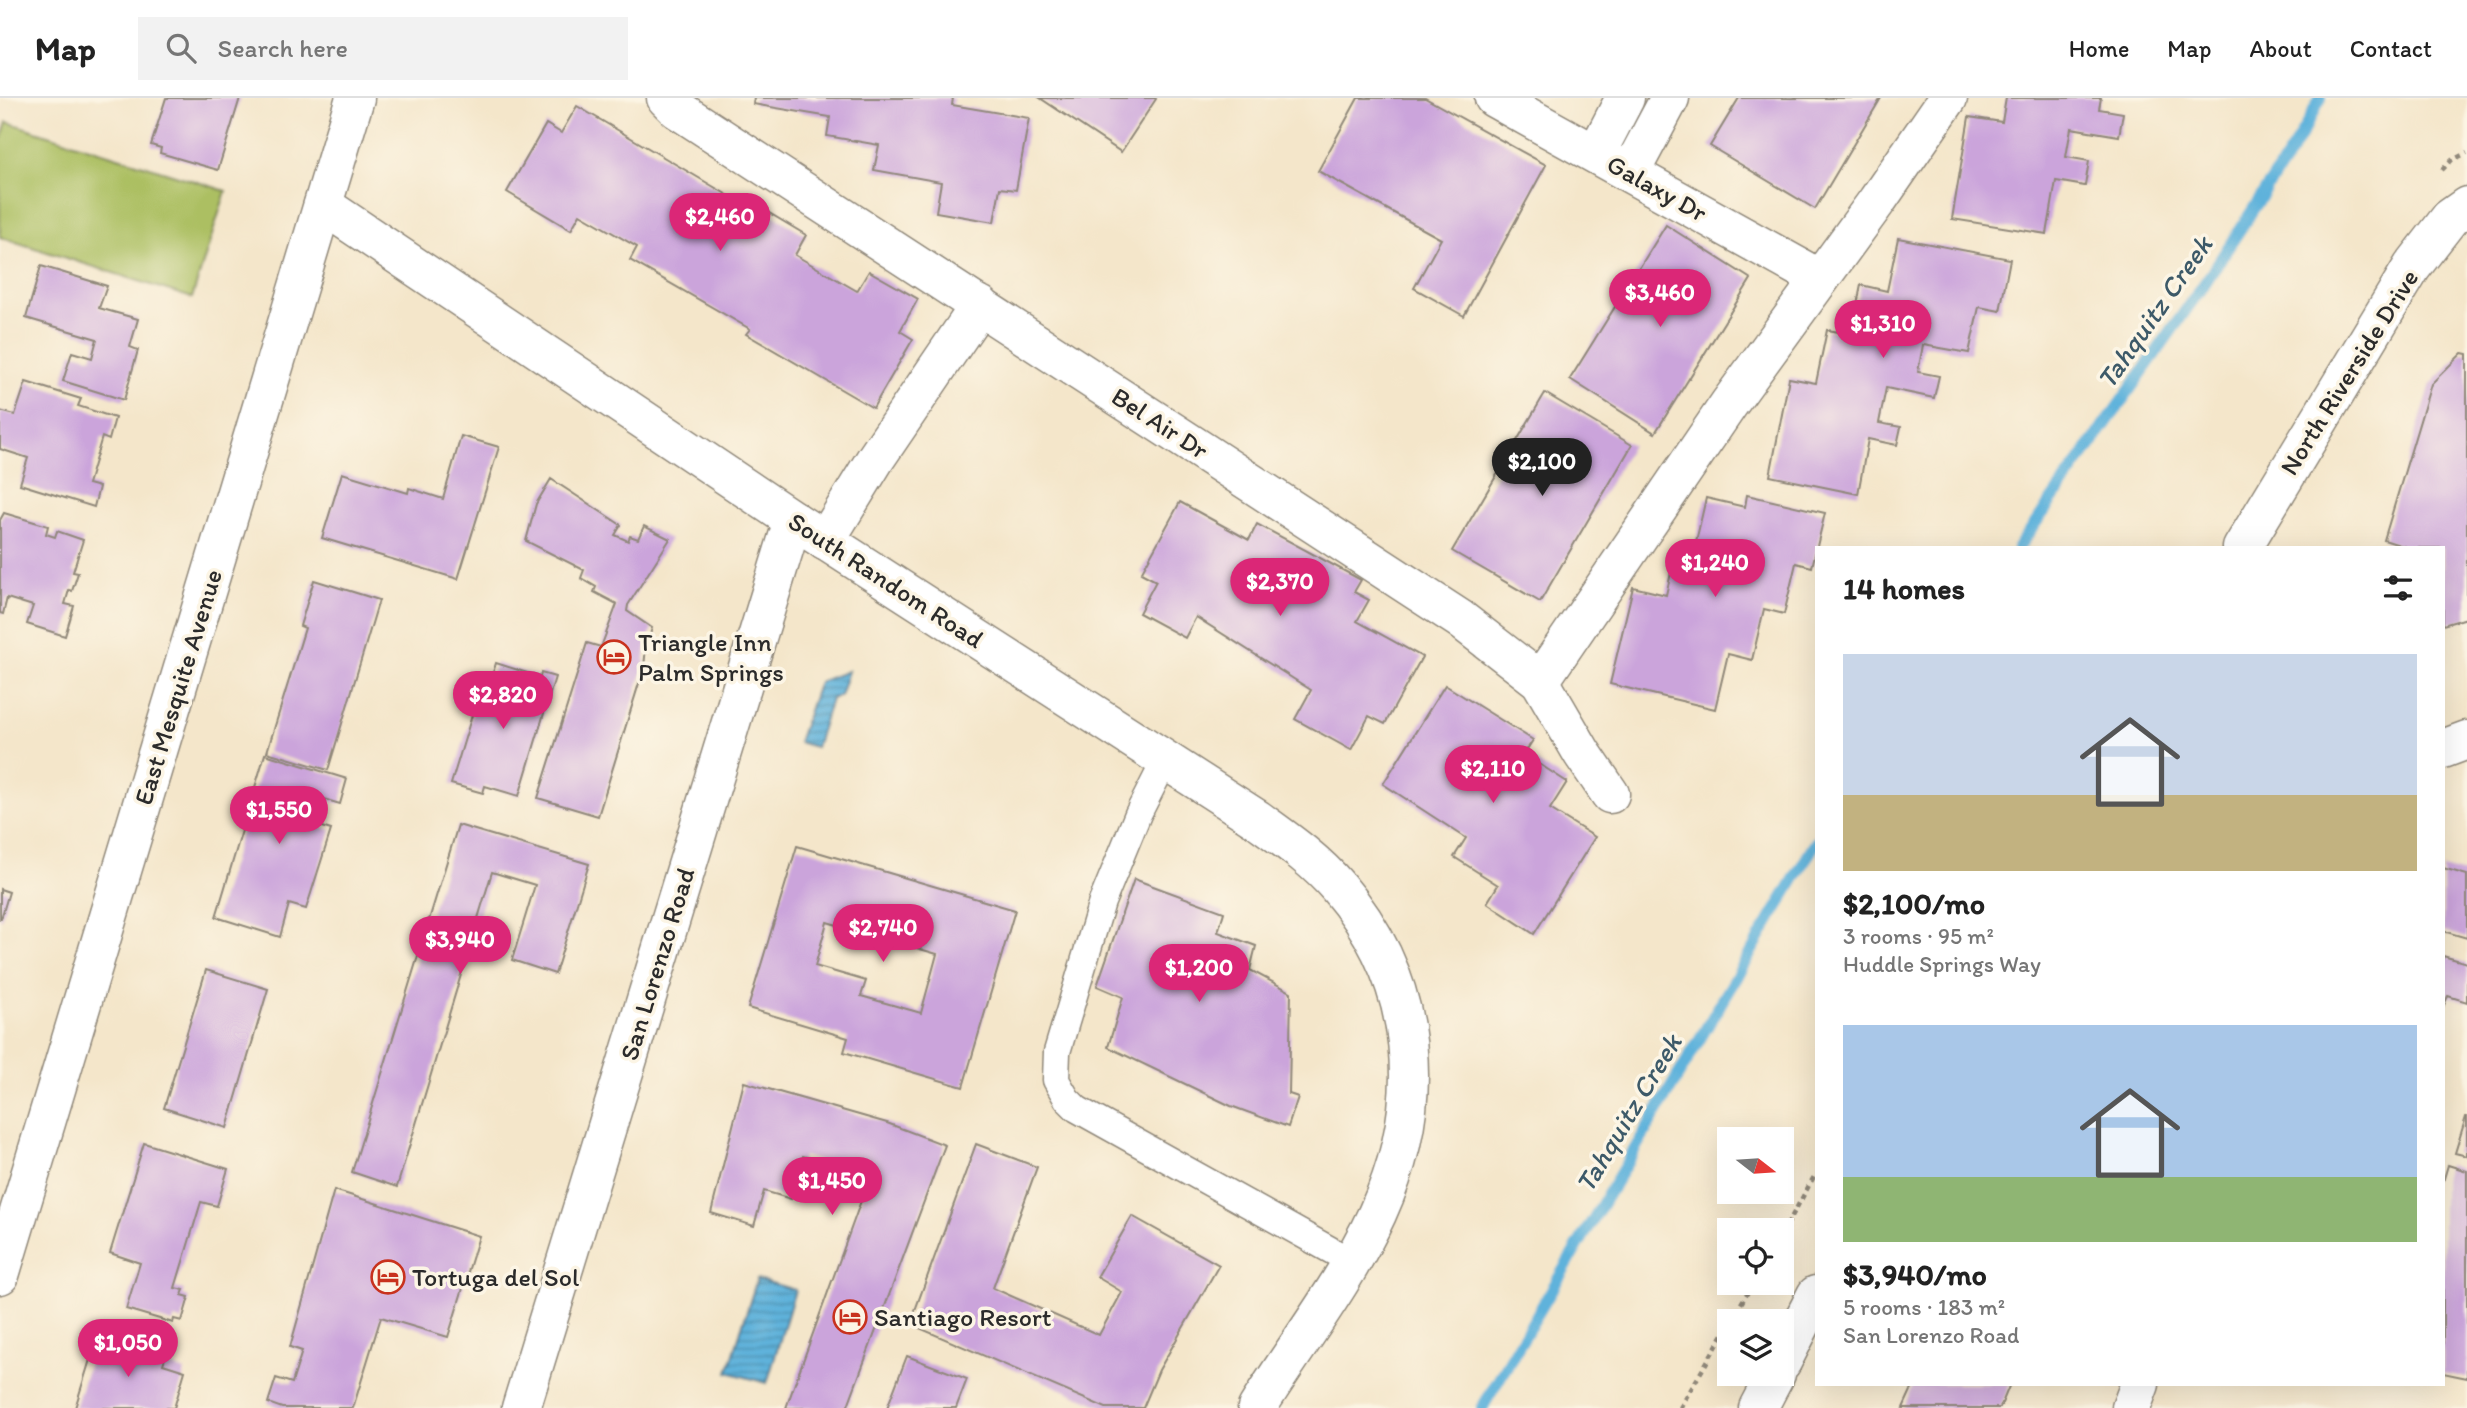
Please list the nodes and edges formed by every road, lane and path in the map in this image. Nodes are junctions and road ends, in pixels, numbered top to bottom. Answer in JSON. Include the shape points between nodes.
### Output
{"nodes":[{"id":1,"x":355,"y":98,"type":"edge"},
{"id":2,"x":666,"y":98,"type":"edge"},
{"id":3,"x":1493,"y":98,"type":"edge"},
{"id":4,"x":1625,"y":98,"type":"edge"},
{"id":5,"x":1670,"y":98,"type":"edge"},
{"id":6,"x":1948,"y":98,"type":"edge"},
{"id":7,"x":1596,"y":154,"type":"junction"},
{"id":8,"x":1630,"y":173,"type":"junction"},
{"id":9,"x":323,"y":205,"type":"junction"},
{"id":10,"x":2467,"y":206,"type":"edge"},
{"id":11,"x":1820,"y":279,"type":"junction"},
{"id":12,"x":980,"y":305,"type":"junction"},
{"id":13,"x":793,"y":520,"type":"junction"},
{"id":14,"x":825,"y":541,"type":"junction"},
{"id":15,"x":2243,"y":546,"type":"edge"},
{"id":16,"x":1541,"y":681,"type":"junction"},
{"id":17,"x":2467,"y":740,"type":"edge"},
{"id":18,"x":2445,"y":747,"type":"edge"},
{"id":19,"x":1165,"y":761,"type":"junction"},
{"id":20,"x":1610,"y":794,"type":"dead end"},
{"id":21,"x":1815,"y":1176,"type":"edge"},
{"id":22,"x":1791,"y":1218,"type":"edge"},
{"id":23,"x":1352,"y":1262,"type":"junction"},
{"id":24,"x":0,"y":1275,"type":"edge"},
{"id":25,"x":1815,"y":1297,"type":"edge"},
{"id":26,"x":1794,"y":1338,"type":"edge"},
{"id":27,"x":1717,"y":1345,"type":"edge"},
{"id":28,"x":1770,"y":1386,"type":"edge"},
{"id":29,"x":2139,"y":1386,"type":"edge"},
{"id":30,"x":522,"y":1408,"type":"edge"},
{"id":31,"x":1257,"y":1408,"type":"edge"},
{"id":32,"x":1680,"y":1408,"type":"edge"},
{"id":33,"x":1758,"y":1408,"type":"edge"},
{"id":34,"x":2131,"y":1408,"type":"edge"}],
"edges":[{"from":1,"to":9,"type":"street","name":"East Mesquite Avenue"},
{"from":2,"to":12,"type":"street","name":"Bel Air Dr"},
{"from":3,"to":7,"type":"street","name":"Galaxy Dr"},
{"from":4,"to":7,"type":"street"},
{"from":5,"to":8,"type":"street"},
{"from":6,"to":11,"type":"street"},
{"from":7,"to":8,"type":"street","name":"Galaxy Dr"},
{"from":8,"to":11,"type":"street","name":"Galaxy Dr"},
{"from":9,"to":13,"type":"street","name":"South Random Road"},
{"from":9,"to":24,"type":"street","name":"East Mesquite Avenue"},
{"from":10,"to":15,"type":"street","name":"North Riverside Drive","via":[[2450,218],[2412,267]]},
{"from":11,"to":16,"type":"street"},
{"from":12,"to":14,"type":"street"},
{"from":12,"to":16,"type":"street","name":"Bel Air Dr","via":[[1460,620]]},
{"from":13,"to":14,"type":"street","name":"South Random Road"},
{"from":13,"to":30,"type":"street","name":"San Lorenzo Road"},
{"from":14,"to":19,"type":"street","name":"South Random Road"},
{"from":16,"to":20,"type":"street","name":"Bel Air Dr"},
{"from":17,"to":18,"type":"street"},
{"from":19,"to":23,"type":"street","name":"South Random Road","via":[[1306,854],[1338,886],[1366,924],[1398,999],[1411,1076],[1408,1110],[1392,1179]]},
{"from":19,"to":23,"type":"lane","via":[[1102,902],[1057,1052],[1056,1080],[1077,1109]]},
{"from":21,"to":22,"type":"path"},
{"from":23,"to":31,"type":"street","name":"South Random Road"},
{"from":25,"to":26,"type":"street"},
{"from":27,"to":32,"type":"path"},
{"from":28,"to":33,"type":"street"},
{"from":29,"to":34,"type":"street"}]}
